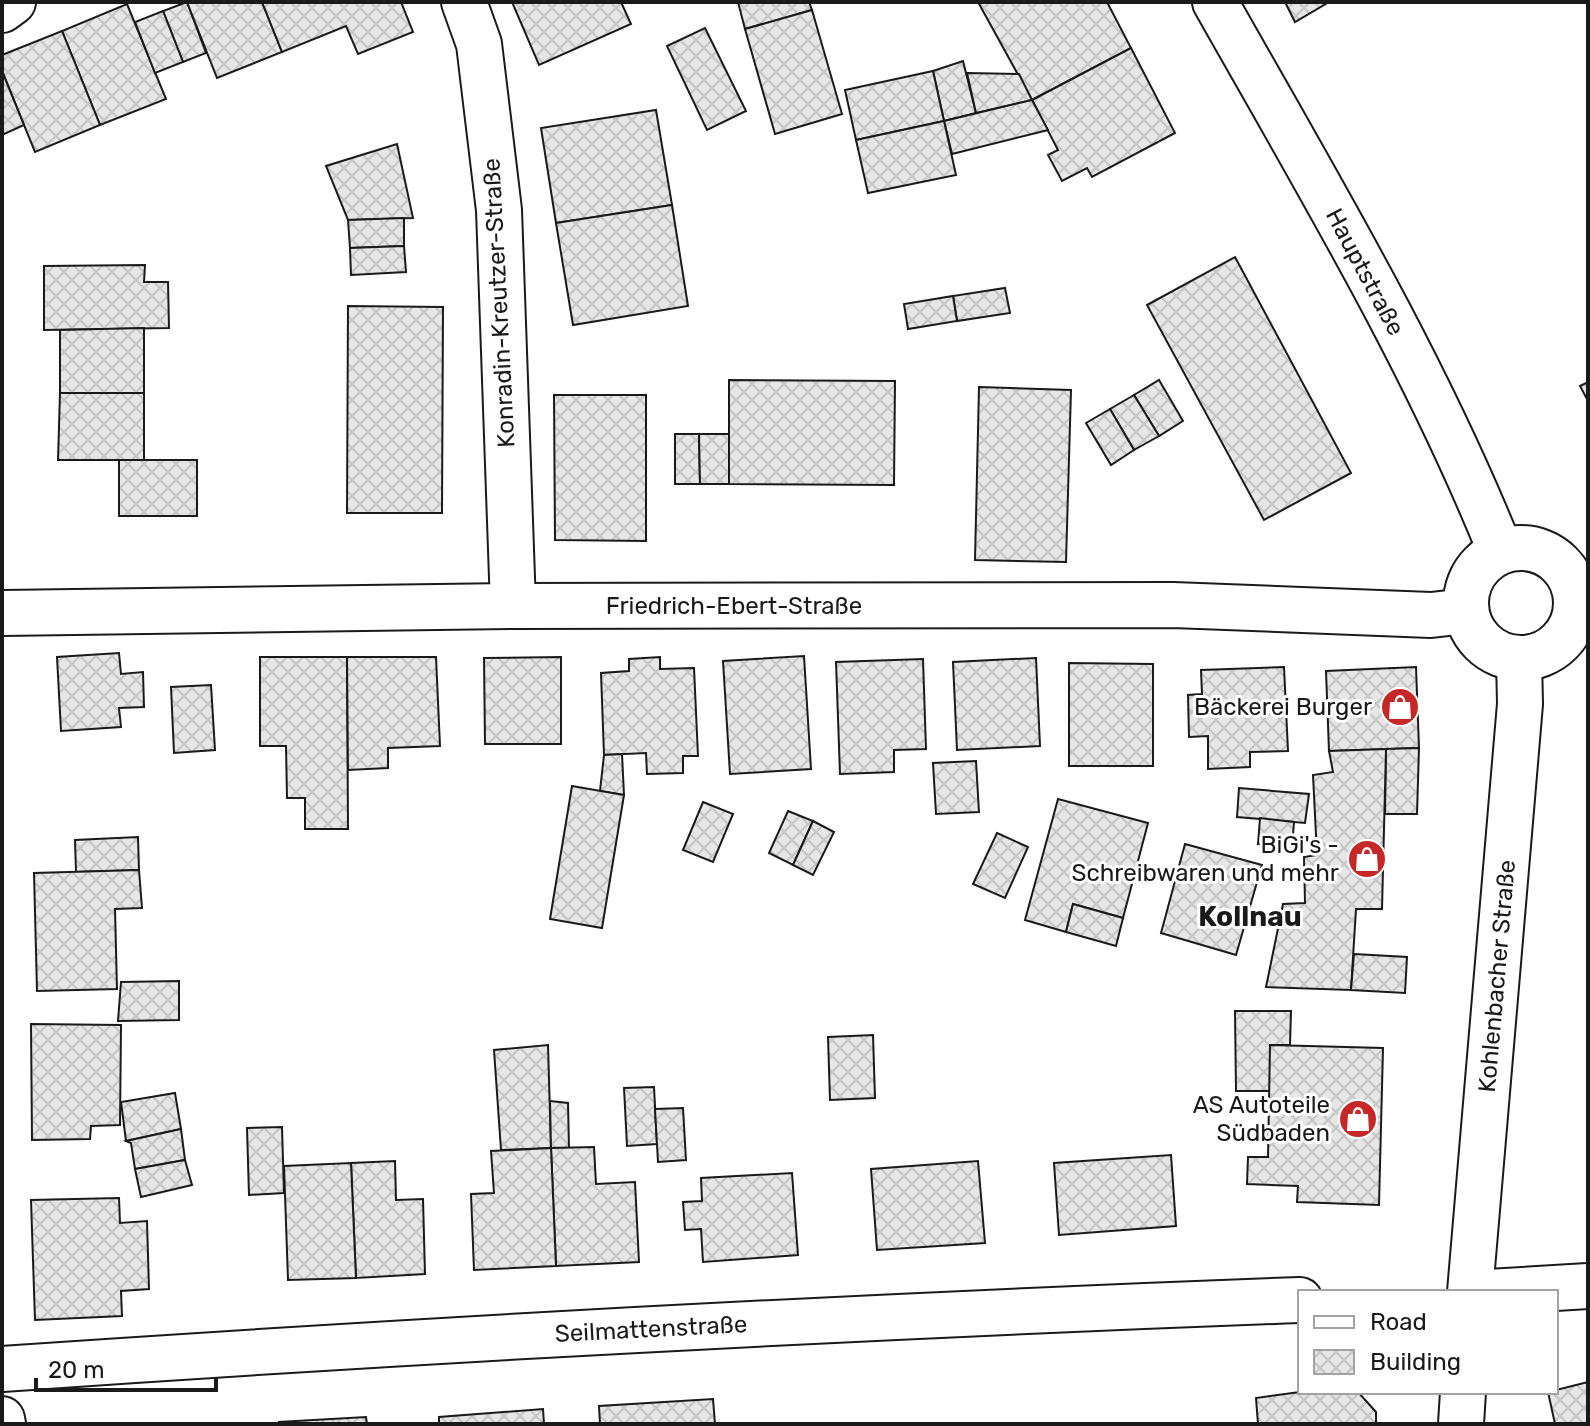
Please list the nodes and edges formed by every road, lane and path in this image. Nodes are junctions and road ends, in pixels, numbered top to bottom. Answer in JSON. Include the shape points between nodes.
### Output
{"nodes":[{"id":1,"x":13,"y":2,"type":"edge"},
{"id":2,"x":464,"y":2,"type":"edge"},
{"id":3,"x":1215,"y":2,"type":"edge"},
{"id":4,"x":2,"y":10,"type":"edge"},
{"id":5,"x":1500,"y":550,"type":"junction"},
{"id":6,"x":513,"y":606,"type":"junction"},
{"id":7,"x":1466,"y":611,"type":"junction"},
{"id":8,"x":2,"y":613,"type":"edge"},
{"id":9,"x":1582,"y":618,"type":"edge"},
{"id":10,"x":1519,"y":659,"type":"junction"},
{"id":11,"x":1588,"y":1286,"type":"edge"},
{"id":12,"x":1470,"y":1290,"type":"edge"},
{"id":13,"x":1521,"y":1290,"type":"edge"},
{"id":14,"x":1298,"y":1300,"type":"edge"},
{"id":15,"x":2,"y":1369,"type":"edge"},
{"id":16,"x":1463,"y":1394,"type":"edge"},
{"id":17,"x":1461,"y":1424,"type":"edge"}],
"edges":[{"from":1,"to":4,"type":"street"},
{"from":2,"to":6,"type":"street","name":"Konradin-Kreutzer-Straße","via":[[479,44],[499,210]]},
{"from":3,"to":5,"type":"street","name":"Hauptstraße","via":[[1380,296]]},
{"from":5,"to":7,"type":"street","via":[[1481,563],[1468,582]]},
{"from":5,"to":9,"type":"street","via":[[1531,547],[1558,560],[1575,586]]},
{"from":6,"to":7,"type":"street","name":"Friedrich-Ebert-Straße","via":[[1173,605],[1431,615]]},
{"from":6,"to":8,"type":"street","name":"Friedrich-Ebert-Straße"},
{"from":7,"to":10,"type":"street","via":[[1481,642]]},
{"from":9,"to":10,"type":"street","via":[[1544,654]]},
{"from":10,"to":12,"type":"street","name":"Kohlenbacher Straße","via":[[1520,704]]},
{"from":11,"to":13,"type":"street"},
{"from":14,"to":15,"type":"street","name":"Seilmattenstraße","via":[[935,1314]]},
{"from":16,"to":17,"type":"street"}]}
